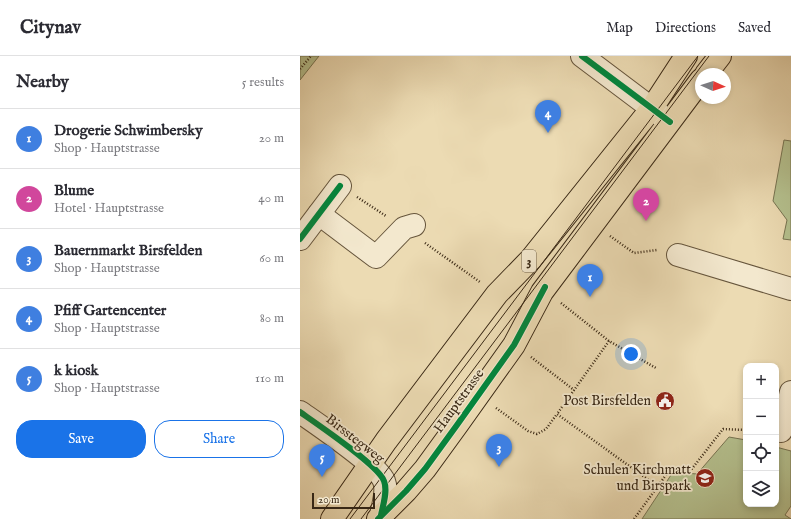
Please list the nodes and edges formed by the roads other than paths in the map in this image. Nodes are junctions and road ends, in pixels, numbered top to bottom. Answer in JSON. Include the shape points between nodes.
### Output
{"nodes":[{"id":1,"x":582,"y":56,"type":"edge"},
{"id":2,"x":686,"y":56,"type":"edge"},
{"id":3,"x":720,"y":56,"type":"edge"},
{"id":4,"x":711,"y":68,"type":"edge"},
{"id":5,"x":695,"y":88,"type":"edge"},
{"id":6,"x":652,"y":108,"type":"junction"},
{"id":7,"x":670,"y":122,"type":"junction"},
{"id":8,"x":340,"y":186,"type":"dead end"},
{"id":9,"x":319,"y":214,"type":"junction"},
{"id":10,"x":414,"y":224,"type":"dead end"},
{"id":11,"x":300,"y":239,"type":"edge"},
{"id":12,"x":678,"y":254,"type":"road end"},
{"id":13,"x":791,"y":289,"type":"edge"},
{"id":14,"x":791,"y":392,"type":"edge"},
{"id":15,"x":300,"y":412,"type":"edge"},
{"id":16,"x":782,"y":431,"type":"dead end"},
{"id":17,"x":370,"y":464,"type":"junction"},
{"id":18,"x":380,"y":517,"type":"edge"},
{"id":19,"x":332,"y":519,"type":"edge"}],
"edges":[{"from":1,"to":6,"type":"street"},
{"from":2,"to":6,"type":"main road","number":"3"},
{"from":3,"to":4,"type":"main road"},
{"from":5,"to":7,"type":"main road","name":"Hauptstrasse","number":"3"},
{"from":6,"to":7,"type":"street"},
{"from":6,"to":17,"type":"main road","number":"3","via":[[531,259],[497,294]]},
{"from":7,"to":18,"type":"main road","name":"Hauptstrasse","number":"3","via":[[545,287],[514,345],[424,469]]},
{"from":8,"to":9,"type":"street"},
{"from":9,"to":10,"type":"street","via":[[376,257],[404,228]]},
{"from":9,"to":11,"type":"street"},
{"from":12,"to":13,"type":"street"},
{"from":14,"to":16,"type":"street"},
{"from":15,"to":17,"type":"street","name":"Birsstegweg"},
{"from":17,"to":18,"type":"street","name":"Birsstegweg","via":[[382,476],[386,486]]},
{"from":17,"to":19,"type":"main road","number":"3"}]}
